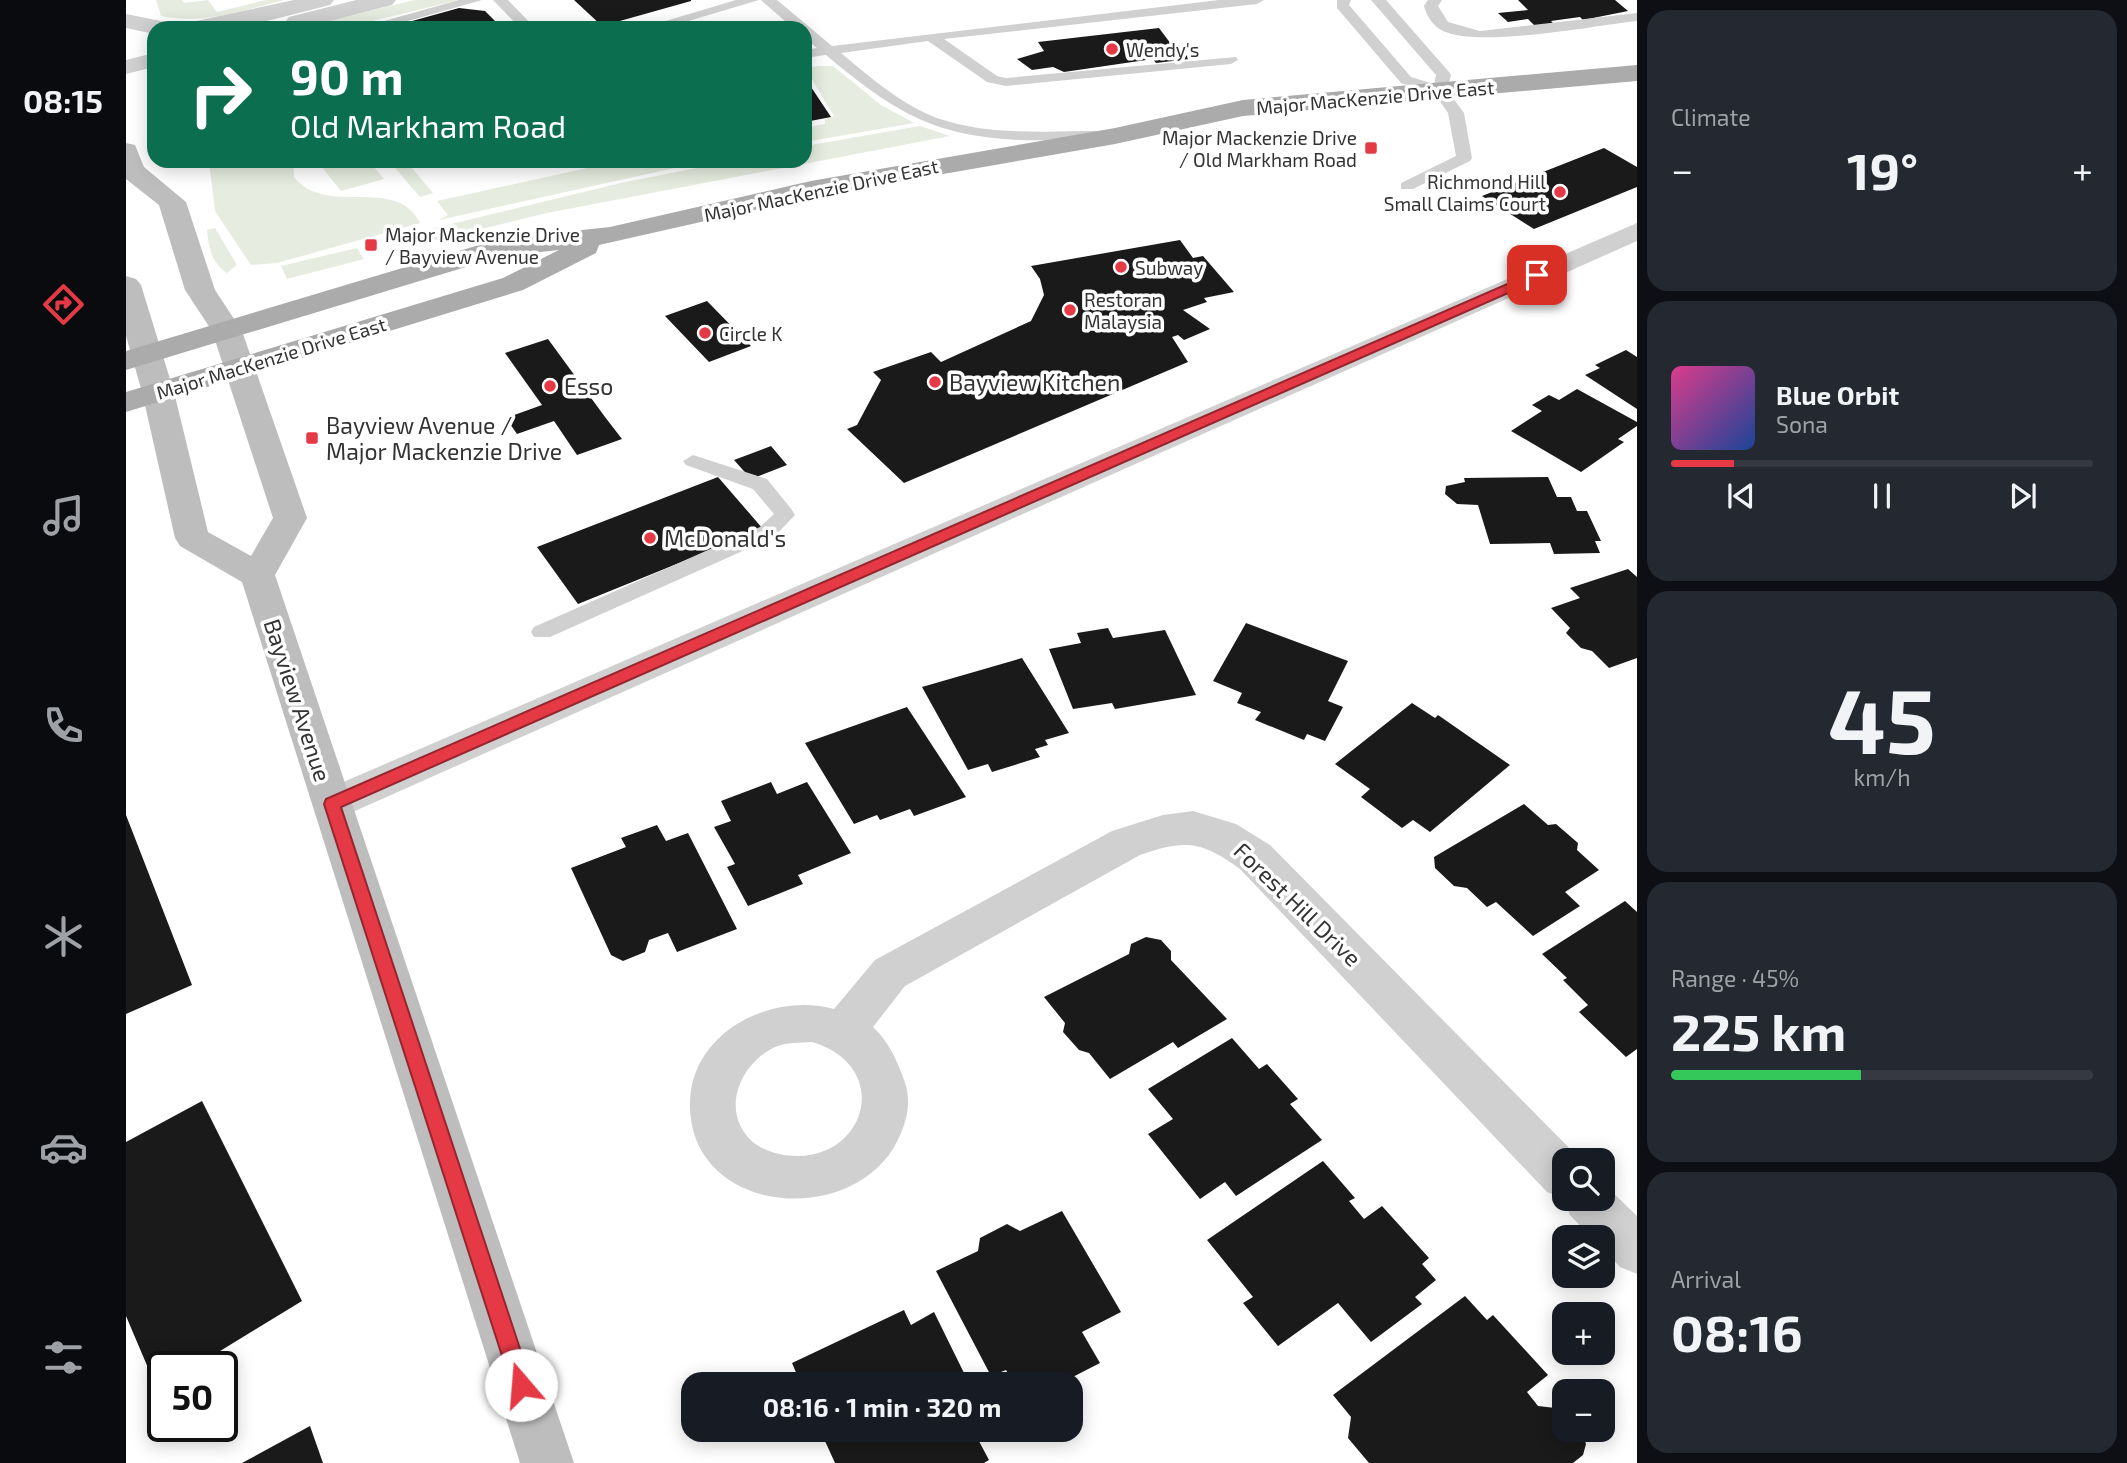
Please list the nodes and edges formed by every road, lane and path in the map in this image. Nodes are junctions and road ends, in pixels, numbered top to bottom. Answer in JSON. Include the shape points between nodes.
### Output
{"nodes":[{"id":1,"x":321,"y":0,"type":"edge"},
{"id":2,"x":384,"y":0,"type":"edge"},
{"id":3,"x":475,"y":0,"type":"edge"},
{"id":4,"x":500,"y":0,"type":"edge"},
{"id":5,"x":752,"y":0,"type":"edge"},
{"id":6,"x":768,"y":0,"type":"edge"},
{"id":7,"x":1257,"y":0,"type":"edge"},
{"id":8,"x":1344,"y":0,"type":"edge"},
{"id":9,"x":1378,"y":0,"type":"edge"},
{"id":10,"x":1435,"y":0,"type":"edge"},
{"id":11,"x":1637,"y":17,"type":"edge"},
{"id":12,"x":126,"y":21,"type":"edge"},
{"id":13,"x":238,"y":21,"type":"edge"},
{"id":14,"x":302,"y":21,"type":"edge"},
{"id":15,"x":393,"y":21,"type":"edge"},
{"id":16,"x":521,"y":21,"type":"edge"},
{"id":17,"x":675,"y":21,"type":"edge"},
{"id":18,"x":793,"y":21,"type":"edge"},
{"id":19,"x":147,"y":25,"type":"edge"},
{"id":20,"x":812,"y":36,"type":"edge"},
{"id":21,"x":931,"y":36,"type":"junction"},
{"id":22,"x":830,"y":51,"type":"junction"},
{"id":23,"x":812,"y":53,"type":"edge"},
{"id":24,"x":1231,"y":60,"type":"dead end"},
{"id":25,"x":147,"y":62,"type":"edge"},
{"id":26,"x":126,"y":67,"type":"edge"},
{"id":27,"x":1637,"y":73,"type":"edge"},
{"id":28,"x":1439,"y":90,"type":"junction"},
{"id":29,"x":1637,"y":96,"type":"edge"},
{"id":30,"x":1456,"y":113,"type":"junction"},
{"id":31,"x":1115,"y":136,"type":"junction"},
{"id":32,"x":128,"y":168,"type":"edge"},
{"id":33,"x":1407,"y":186,"type":"dead end"},
{"id":34,"x":1637,"y":231,"type":"edge"},
{"id":35,"x":610,"y":235,"type":"junction"},
{"id":36,"x":126,"y":285,"type":"edge"},
{"id":37,"x":227,"y":331,"type":"junction"},
{"id":38,"x":136,"y":357,"type":"edge"},
{"id":39,"x":240,"y":368,"type":"junction"},
{"id":40,"x":158,"y":392,"type":"junction"},
{"id":41,"x":126,"y":402,"type":"edge"},
{"id":42,"x":693,"y":461,"type":"dead end"},
{"id":43,"x":257,"y":575,"type":"junction"},
{"id":44,"x":542,"y":632,"type":"dead end"},
{"id":45,"x":332,"y":804,"type":"junction"},
{"id":46,"x":843,"y":1032,"type":"dead end"},
{"id":47,"x":1552,"y":1164,"type":"edge"},
{"id":48,"x":1599,"y":1211,"type":"edge"},
{"id":49,"x":1637,"y":1250,"type":"edge"},
{"id":50,"x":547,"y":1463,"type":"edge"}],
"edges":[{"from":1,"to":13,"type":"street"},
{"from":2,"to":14,"type":"street"},
{"from":3,"to":15,"type":"lane"},
{"from":4,"to":16,"type":"lane"},
{"from":5,"to":17,"type":"lane"},
{"from":6,"to":18,"type":"lane"},
{"from":7,"to":21,"type":"lane"},
{"from":8,"to":28,"type":"lane","via":[[1342,5],[1406,80]]},
{"from":9,"to":28,"type":"lane","via":[[1444,75]]},
{"from":10,"to":11,"type":"lane","via":[[1432,16],[1438,22],[1480,35]]},
{"from":12,"to":19,"type":"street"},
{"from":20,"to":22,"type":"lane"},
{"from":21,"to":22,"type":"lane"},
{"from":21,"to":24,"type":"lane","via":[[992,79],[1006,82]]},
{"from":22,"to":23,"type":"lane"},
{"from":22,"to":31,"type":"lane","via":[[891,99],[934,122],[1013,135]]},
{"from":25,"to":26,"type":"street"},
{"from":27,"to":28,"type":"main road","name":"Major MacKenzie Drive East"},
{"from":28,"to":30,"type":"lane"},
{"from":28,"to":31,"type":"main road","name":"Major MacKenzie Drive East","via":[[1243,108]]},
{"from":29,"to":30,"type":"main road","name":"Major MacKenzie Drive East"},
{"from":30,"to":31,"type":"main road","name":"Major MacKenzie Drive East","via":[[1279,129]]},
{"from":30,"to":33,"type":"lane","via":[[1464,158]]},
{"from":31,"to":35,"type":"main road","name":"Major MacKenzie Drive East","via":[[811,189]]},
{"from":32,"to":37,"type":"main road","via":[[172,202],[200,290]]},
{"from":34,"to":45,"type":"street"},
{"from":35,"to":37,"type":"main road","name":"Major MacKenzie Drive East","via":[[499,248]]},
{"from":35,"to":39,"type":"main road","name":"Major MacKenzie Drive East","via":[[513,284]]},
{"from":36,"to":38,"type":"main road"},
{"from":37,"to":38,"type":"main road","name":"Major MacKenzie Drive East"},
{"from":37,"to":39,"type":"main road"},
{"from":38,"to":40,"type":"main road"},
{"from":39,"to":40,"type":"main road","name":"Major MacKenzie Drive East"},
{"from":39,"to":43,"type":"main road","via":[[290,518]]},
{"from":40,"to":41,"type":"main road","name":"Major MacKenzie Drive East"},
{"from":40,"to":43,"type":"main road","via":[[192,538]]},
{"from":42,"to":44,"type":"lane","via":[[760,484],[785,515],[767,532]]},
{"from":43,"to":45,"type":"main road","name":"Bayview Avenue"},
{"from":45,"to":50,"type":"main road","name":"Bayview Avenue"},
{"from":46,"to":47,"type":"street","name":"Forest Hill Drive","via":[[890,973],[1126,844],[1161,830],[1194,825],[1228,836],[1255,857]]},
{"from":48,"to":49,"type":"street"}]}
